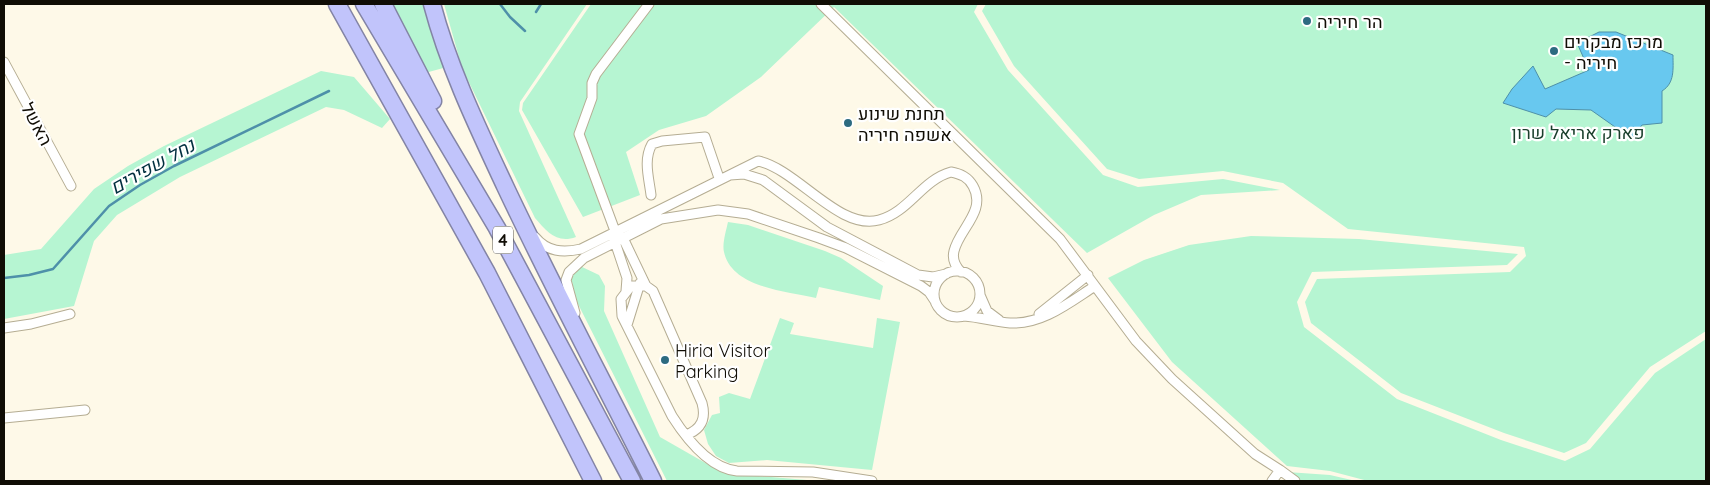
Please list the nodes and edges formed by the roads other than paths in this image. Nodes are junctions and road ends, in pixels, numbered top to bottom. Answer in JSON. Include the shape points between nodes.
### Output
{"nodes":[{"id":1,"x":337,"y":4,"type":"edge"},
{"id":2,"x":364,"y":4,"type":"edge"},
{"id":3,"x":384,"y":4,"type":"edge"},
{"id":4,"x":432,"y":4,"type":"edge"},
{"id":5,"x":649,"y":4,"type":"edge"},
{"id":6,"x":821,"y":4,"type":"edge"},
{"id":7,"x":4,"y":62,"type":"edge"},
{"id":8,"x":721,"y":178,"type":"junction"},
{"id":9,"x":71,"y":186,"type":"dead end"},
{"id":10,"x":651,"y":195,"type":"dead end"},
{"id":11,"x":522,"y":222,"type":"junction"},
{"id":12,"x":497,"y":228,"type":"junction"},
{"id":13,"x":614,"y":231,"type":"junction"},
{"id":14,"x":623,"y":238,"type":"junction"},
{"id":15,"x":614,"y":243,"type":"junction"},
{"id":16,"x":961,"y":272,"type":"junction"},
{"id":17,"x":946,"y":274,"type":"junction"},
{"id":18,"x":1088,"y":275,"type":"junction"},
{"id":19,"x":643,"y":286,"type":"junction"},
{"id":20,"x":1095,"y":286,"type":"junction"},
{"id":21,"x":979,"y":290,"type":"junction"},
{"id":22,"x":626,"y":291,"type":"junction"},
{"id":23,"x":935,"y":301,"type":"junction"},
{"id":24,"x":70,"y":314,"type":"dead end"},
{"id":25,"x":964,"y":316,"type":"junction"},
{"id":26,"x":1024,"y":322,"type":"junction"},
{"id":27,"x":1013,"y":323,"type":"junction"},
{"id":28,"x":627,"y":325,"type":"junction"},
{"id":29,"x":4,"y":328,"type":"edge"},
{"id":30,"x":584,"y":342,"type":"junction"},
{"id":31,"x":85,"y":410,"type":"dead end"},
{"id":32,"x":4,"y":418,"type":"edge"},
{"id":33,"x":686,"y":435,"type":"junction"},
{"id":34,"x":1280,"y":470,"type":"junction"},
{"id":35,"x":593,"y":481,"type":"edge"},
{"id":36,"x":632,"y":481,"type":"edge"},
{"id":37,"x":653,"y":481,"type":"edge"},
{"id":38,"x":872,"y":481,"type":"edge"},
{"id":39,"x":1272,"y":481,"type":"edge"},
{"id":40,"x":1294,"y":481,"type":"edge"}],
"edges":[{"from":1,"to":35,"type":"highway","number":"4","via":[[487,273]]},
{"from":2,"to":12,"type":"highway","number":"4"},
{"from":3,"to":12,"type":"highway"},
{"from":4,"to":11,"type":"highway","via":[[462,95]]},
{"from":5,"to":13,"type":"street","via":[[596,74],[592,98],[579,134]]},
{"from":6,"to":18,"type":"street","via":[[1060,239]]},
{"from":7,"to":9,"type":"street","name":"האשל"},
{"from":8,"to":10,"type":"street","via":[[705,137],[662,141],[652,144],[646,160]]},
{"from":8,"to":13,"type":"street"},
{"from":8,"to":16,"type":"street","via":[[758,161],[767,163],[845,214],[862,221],[877,221],[903,208],[941,174],[959,174],[972,184],[977,201],[954,251],[954,261]]},
{"from":8,"to":17,"type":"street","via":[[744,174],[763,180],[815,220],[850,240],[918,274],[933,277]]},
{"from":11,"to":13,"type":"street","via":[[544,246],[560,251],[580,249]]},
{"from":11,"to":30,"type":"highway"},
{"from":12,"to":36,"type":"highway","number":"4"},
{"from":13,"to":14,"type":"street"},
{"from":13,"to":15,"type":"street"},
{"from":14,"to":15,"type":"street"},
{"from":14,"to":19,"type":"street","via":[[642,276]]},
{"from":14,"to":23,"type":"street","via":[[661,219],[695,212],[718,210],[748,214],[846,248],[921,286]]},
{"from":15,"to":22,"type":"street","via":[[627,278]]},
{"from":15,"to":30,"type":"street","via":[[576,263],[566,280]]},
{"from":16,"to":17,"type":"street"},
{"from":16,"to":21,"type":"street","via":[[973,278]]},
{"from":17,"to":23,"type":"street","via":[[936,286]]},
{"from":18,"to":20,"type":"street"},
{"from":18,"to":26,"type":"street"},
{"from":19,"to":22,"type":"street","via":[[631,286]]},
{"from":19,"to":28,"type":"street","via":[[630,310]]},
{"from":19,"to":33,"type":"street","via":[[658,300],[702,403],[702,423]]},
{"from":20,"to":26,"type":"street","via":[[1058,309]]},
{"from":20,"to":34,"type":"street","via":[[1136,341],[1172,379],[1255,454]]},
{"from":21,"to":25,"type":"street","via":[[974,308]]},
{"from":21,"to":27,"type":"street","via":[[982,304],[993,318]]},
{"from":22,"to":28,"type":"street","via":[[620,305]]},
{"from":23,"to":25,"type":"street","via":[[947,315]]},
{"from":24,"to":29,"type":"street"},
{"from":25,"to":27,"type":"street"},
{"from":26,"to":27,"type":"street"},
{"from":28,"to":33,"type":"street","via":[[672,416]]},
{"from":30,"to":37,"type":"highway"},
{"from":31,"to":32,"type":"street"},
{"from":33,"to":38,"type":"street","via":[[713,463],[726,470],[813,472]]},
{"from":34,"to":39,"type":"street"},
{"from":34,"to":40,"type":"street"}]}
